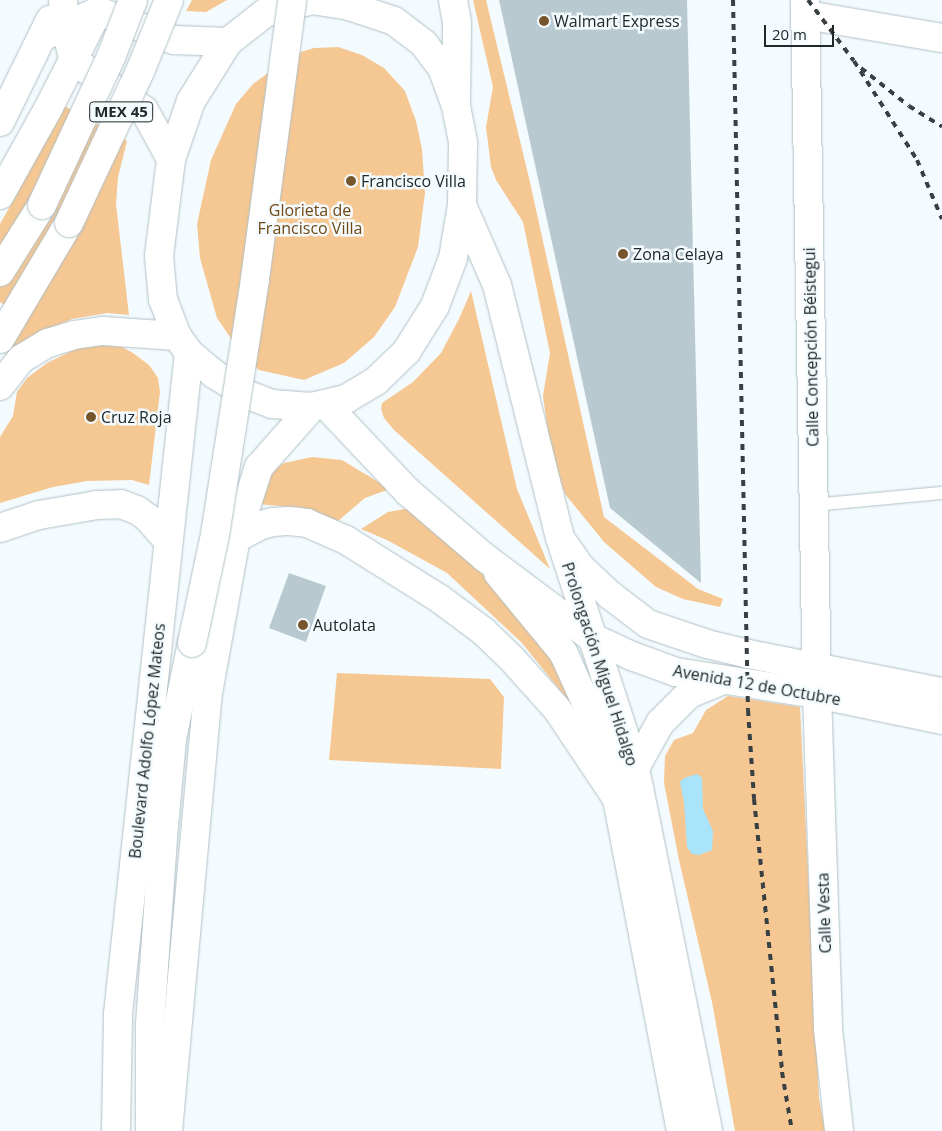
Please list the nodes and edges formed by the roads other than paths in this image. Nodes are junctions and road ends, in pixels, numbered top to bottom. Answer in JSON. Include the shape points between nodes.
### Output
{"nodes":[{"id":1,"x":133,"y":0,"type":"edge"},
{"id":2,"x":169,"y":0,"type":"edge"},
{"id":3,"x":292,"y":0,"type":"edge"},
{"id":4,"x":453,"y":0,"type":"edge"},
{"id":5,"x":805,"y":8,"type":"edge"},
{"id":6,"x":98,"y":11,"type":"junction"},
{"id":7,"x":57,"y":15,"type":"edge"},
{"id":8,"x":942,"y":38,"type":"edge"},
{"id":9,"x":228,"y":42,"type":"junction"},
{"id":10,"x":73,"y":60,"type":"junction"},
{"id":11,"x":456,"y":106,"type":"junction"},
{"id":12,"x":0,"y":122,"type":"edge"},
{"id":13,"x":171,"y":159,"type":"junction"},
{"id":14,"x":0,"y":195,"type":"edge"},
{"id":15,"x":462,"y":205,"type":"junction"},
{"id":16,"x":0,"y":272,"type":"edge"},
{"id":17,"x":0,"y":339,"type":"edge"},
{"id":18,"x":183,"y":344,"type":"junction"},
{"id":19,"x":0,"y":386,"type":"edge"},
{"id":20,"x":319,"y":406,"type":"junction"},
{"id":21,"x":942,"y":493,"type":"edge"},
{"id":22,"x":814,"y":504,"type":"junction"},
{"id":23,"x":0,"y":528,"type":"edge"},
{"id":24,"x":236,"y":538,"type":"junction"},
{"id":25,"x":560,"y":538,"type":"junction"},
{"id":26,"x":168,"y":540,"type":"junction"},
{"id":27,"x":484,"y":557,"type":"junction"},
{"id":28,"x":816,"y":619,"type":"junction"},
{"id":29,"x":591,"y":637,"type":"junction"},
{"id":30,"x":774,"y":659,"type":"junction"},
{"id":31,"x":817,"y":666,"type":"junction"},
{"id":32,"x":722,"y":681,"type":"junction"},
{"id":33,"x":942,"y":692,"type":"edge"},
{"id":34,"x":817,"y":694,"type":"junction"},
{"id":35,"x":942,"y":720,"type":"edge"},
{"id":36,"x":634,"y":768,"type":"junction"},
{"id":37,"x":617,"y":800,"type":"junction"},
{"id":38,"x":116,"y":1131,"type":"edge"},
{"id":39,"x":150,"y":1131,"type":"edge"},
{"id":40,"x":168,"y":1131,"type":"edge"},
{"id":41,"x":681,"y":1131,"type":"edge"},
{"id":42,"x":708,"y":1131,"type":"edge"},
{"id":43,"x":839,"y":1131,"type":"edge"}],
"edges":[{"from":1,"to":16,"type":"main road","number":"MEX 45","bridge":true,"via":[[111,57],[42,205]]},
{"from":2,"to":17,"type":"main road","number":"MEX 45","bridge":true,"via":[[70,223]]},
{"from":3,"to":39,"type":"main road","bridge":true,"via":[[255,279],[215,535],[172,739],[150,1024]]},
{"from":4,"to":11,"type":"main road","via":[[457,22]]},
{"from":5,"to":8,"type":"main road"},
{"from":5,"to":22,"type":"main road","name":"Calle Concepción Béistegui"},
{"from":6,"to":7,"type":"main road"},
{"from":6,"to":9,"type":"main road","via":[[174,40]]},
{"from":6,"to":10,"type":"main road"},
{"from":7,"to":10,"type":"main road"},
{"from":7,"to":12,"type":"main road"},
{"from":9,"to":11,"type":"main road","via":[[265,13],[312,0],[349,6],[394,21],[424,44],[442,68]]},
{"from":9,"to":13,"type":"main road","via":[[191,100]]},
{"from":10,"to":13,"type":"main road","via":[[144,110]]},
{"from":10,"to":14,"type":"main road"},
{"from":11,"to":15,"type":"main road","via":[[463,143]]},
{"from":13,"to":18,"type":"main road","via":[[158,256],[163,300]]},
{"from":15,"to":20,"type":"main road","via":[[452,258],[435,306],[406,352],[376,381],[346,398]]},
{"from":15,"to":25,"type":"main road","name":"Prolongación Miguel Hidalgo","via":[[497,285]]},
{"from":18,"to":19,"type":"main road","via":[[103,330],[74,334],[48,343],[21,359]]},
{"from":18,"to":20,"type":"main road","via":[[214,374],[246,394],[272,404]]},
{"from":18,"to":26,"type":"main road","name":"Boulevard Adolfo López Mateos"},
{"from":20,"to":24,"type":"main road","via":[[259,467]]},
{"from":20,"to":27,"type":"main road","name":"Prolongación Miguel Hidalgo","via":[[408,492]]},
{"from":21,"to":22,"type":"lane"},
{"from":22,"to":28,"type":"main road","name":"Calle Concepción Béistegui"},
{"from":23,"to":26,"type":"main road","via":[[39,516],[97,505],[122,504],[138,510]]},
{"from":24,"to":37,"type":"main road","via":[[273,522],[307,523],[346,540],[440,599],[483,631],[557,709]]},
{"from":24,"to":40,"type":"main road","via":[[208,693]]},
{"from":25,"to":29,"type":"main road","name":"Prolongación Miguel Hidalgo"},
{"from":25,"to":30,"type":"main road","name":"Avenida 12 de Octubre","via":[[580,567],[610,596],[648,624],[707,644]]},
{"from":26,"to":38,"type":"main road","name":"Boulevard Adolfo López Mateos","via":[[118,1014]]},
{"from":27,"to":29,"type":"main road","name":"Avenida 12 de Octubre"},
{"from":27,"to":37,"type":"main road","name":"Prolongación Miguel Hidalgo","via":[[563,652],[601,736]]},
{"from":28,"to":30,"type":"main road","via":[[801,645]]},
{"from":28,"to":31,"type":"main road","name":"Calle Concepción Béistegui"},
{"from":29,"to":32,"type":"main road","name":"Avenida 12 de Octubre","via":[[676,672]]},
{"from":29,"to":36,"type":"main road","name":"Prolongación Miguel Hidalgo"},
{"from":30,"to":31,"type":"main road","name":"Avenida 12 de Octubre"},
{"from":31,"to":33,"type":"main road","name":"Avenida 12 de Octubre"},
{"from":31,"to":34,"type":"main road","name":"Calle Concepción Béistegui"},
{"from":32,"to":34,"type":"main road","name":"Avenida 12 de Octubre"},
{"from":32,"to":36,"type":"main road","via":[[689,694],[660,723]]},
{"from":34,"to":35,"type":"main road","name":"Avenida 12 de Octubre"},
{"from":34,"to":43,"type":"main road","name":"Calle Vesta","via":[[828,1030]]},
{"from":36,"to":42,"type":"main road","name":"Prolongación Miguel Hidalgo"},
{"from":37,"to":41,"type":"main road","name":"Prolongación Miguel Hidalgo"}]}
